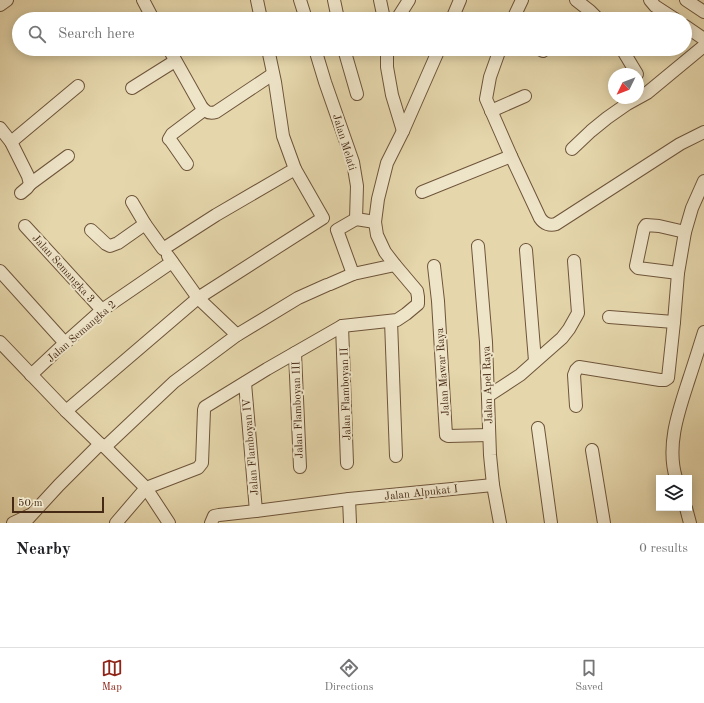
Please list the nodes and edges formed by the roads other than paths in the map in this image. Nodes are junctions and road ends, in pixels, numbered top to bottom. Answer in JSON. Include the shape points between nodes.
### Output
{"nodes":[{"id":1,"x":7,"y":0,"type":"edge"},
{"id":2,"x":143,"y":0,"type":"edge"},
{"id":3,"x":257,"y":0,"type":"edge"},
{"id":4,"x":300,"y":0,"type":"edge"},
{"id":5,"x":334,"y":0,"type":"edge"},
{"id":6,"x":380,"y":0,"type":"edge"},
{"id":7,"x":409,"y":0,"type":"edge"},
{"id":8,"x":460,"y":0,"type":"edge"},
{"id":9,"x":522,"y":0,"type":"edge"},
{"id":10,"x":576,"y":0,"type":"edge"},
{"id":11,"x":650,"y":0,"type":"edge"},
{"id":12,"x":686,"y":0,"type":"edge"},
{"id":13,"x":0,"y":5,"type":"edge"},
{"id":14,"x":149,"y":12,"type":"edge"},
{"id":15,"x":260,"y":12,"type":"edge"},
{"id":16,"x":304,"y":12,"type":"edge"},
{"id":17,"x":337,"y":12,"type":"edge"},
{"id":18,"x":383,"y":12,"type":"edge"},
{"id":19,"x":401,"y":12,"type":"edge"},
{"id":20,"x":455,"y":12,"type":"edge"},
{"id":21,"x":516,"y":12,"type":"edge"},
{"id":22,"x":592,"y":12,"type":"edge"},
{"id":23,"x":664,"y":12,"type":"edge"},
{"id":24,"x":704,"y":12,"type":"edge"},
{"id":25,"x":692,"y":31,"type":"edge"},
{"id":26,"x":704,"y":39,"type":"edge"},
{"id":27,"x":704,"y":46,"type":"edge"},
{"id":28,"x":173,"y":56,"type":"edge"},
{"id":29,"x":269,"y":56,"type":"edge"},
{"id":30,"x":317,"y":56,"type":"edge"},
{"id":31,"x":346,"y":56,"type":"edge"},
{"id":32,"x":387,"y":56,"type":"edge"},
{"id":33,"x":436,"y":56,"type":"edge"},
{"id":34,"x":498,"y":56,"type":"edge"},
{"id":35,"x":626,"y":56,"type":"edge"},
{"id":36,"x":692,"y":56,"type":"edge"},
{"id":37,"x":692,"y":56,"type":"edge"},
{"id":38,"x":176,"y":61,"type":"junction"},
{"id":39,"x":633,"y":68,"type":"edge"},
{"id":40,"x":273,"y":74,"type":"junction"},
{"id":41,"x":78,"y":86,"type":"dead end"},
{"id":42,"x":132,"y":88,"type":"dead end"},
{"id":43,"x":644,"y":88,"type":"edge"},
{"id":44,"x":647,"y":93,"type":"junction"},
{"id":45,"x":357,"y":94,"type":"dead end"},
{"id":46,"x":525,"y":96,"type":"dead end"},
{"id":47,"x":204,"y":110,"type":"junction"},
{"id":48,"x":491,"y":111,"type":"junction"},
{"id":49,"x":0,"y":128,"type":"edge"},
{"id":50,"x":402,"y":131,"type":"junction"},
{"id":51,"x":704,"y":132,"type":"edge"},
{"id":52,"x":11,"y":142,"type":"junction"},
{"id":53,"x":572,"y":149,"type":"dead end"},
{"id":54,"x":68,"y":156,"type":"dead end"},
{"id":55,"x":511,"y":156,"type":"junction"},
{"id":56,"x":187,"y":164,"type":"dead end"},
{"id":57,"x":295,"y":169,"type":"junction"},
{"id":58,"x":30,"y":184,"type":"junction"},
{"id":59,"x":702,"y":186,"type":"edge"},
{"id":60,"x":422,"y":192,"type":"dead end"},
{"id":61,"x":21,"y":193,"type":"dead end"},
{"id":62,"x":132,"y":202,"type":"dead end"},
{"id":63,"x":356,"y":219,"type":"junction"},
{"id":64,"x":375,"y":222,"type":"junction"},
{"id":65,"x":145,"y":224,"type":"junction"},
{"id":66,"x":26,"y":226,"type":"dead end"},
{"id":67,"x":91,"y":230,"type":"dead end"},
{"id":68,"x":685,"y":232,"type":"junction"},
{"id":69,"x":478,"y":246,"type":"dead end"},
{"id":70,"x":163,"y":249,"type":"junction"},
{"id":71,"x":526,"y":250,"type":"dead end"},
{"id":72,"x":574,"y":261,"type":"dead end"},
{"id":73,"x":172,"y":262,"type":"junction"},
{"id":74,"x":395,"y":265,"type":"junction"},
{"id":75,"x":434,"y":266,"type":"dead end"},
{"id":76,"x":0,"y":271,"type":"edge"},
{"id":77,"x":678,"y":273,"type":"junction"},
{"id":78,"x":353,"y":274,"type":"junction"},
{"id":79,"x":198,"y":298,"type":"junction"},
{"id":80,"x":438,"y":301,"type":"junction"},
{"id":81,"x":418,"y":304,"type":"junction"},
{"id":82,"x":102,"y":310,"type":"junction"},
{"id":83,"x":609,"y":317,"type":"dead end"},
{"id":84,"x":391,"y":321,"type":"junction"},
{"id":85,"x":674,"y":322,"type":"junction"},
{"id":86,"x":342,"y":326,"type":"junction"},
{"id":87,"x":704,"y":332,"type":"edge"},
{"id":88,"x":237,"y":335,"type":"junction"},
{"id":89,"x":0,"y":342,"type":"edge"},
{"id":90,"x":65,"y":343,"type":"junction"},
{"id":91,"x":295,"y":353,"type":"junction"},
{"id":92,"x":700,"y":359,"type":"edge"},
{"id":93,"x":536,"y":361,"type":"junction"},
{"id":94,"x":31,"y":375,"type":"junction"},
{"id":95,"x":245,"y":383,"type":"junction"},
{"id":96,"x":488,"y":396,"type":"junction"},
{"id":97,"x":576,"y":406,"type":"dead end"},
{"id":98,"x":66,"y":411,"type":"junction"},
{"id":99,"x":538,"y":428,"type":"dead end"},
{"id":100,"x":489,"y":435,"type":"junction"},
{"id":101,"x":103,"y":446,"type":"junction"},
{"id":102,"x":592,"y":450,"type":"dead end"},
{"id":103,"x":396,"y":456,"type":"dead end"},
{"id":104,"x":347,"y":463,"type":"dead end"},
{"id":105,"x":300,"y":467,"type":"dead end"},
{"id":106,"x":675,"y":475,"type":"edge"},
{"id":107,"x":493,"y":485,"type":"junction"},
{"id":108,"x":146,"y":488,"type":"junction"},
{"id":109,"x":349,"y":499,"type":"junction"},
{"id":110,"x":256,"y":511,"type":"junction"},
{"id":111,"x":687,"y":511,"type":"edge"},
{"id":112,"x":33,"y":514,"type":"junction"},
{"id":113,"x":13,"y":523,"type":"edge"},
{"id":114,"x":24,"y":523,"type":"edge"},
{"id":115,"x":116,"y":523,"type":"edge"},
{"id":116,"x":169,"y":523,"type":"edge"},
{"id":117,"x":210,"y":523,"type":"edge"},
{"id":118,"x":350,"y":523,"type":"edge"},
{"id":119,"x":500,"y":523,"type":"edge"},
{"id":120,"x":551,"y":523,"type":"edge"},
{"id":121,"x":604,"y":523,"type":"edge"},
{"id":122,"x":690,"y":523,"type":"edge"}],
"edges":[{"from":1,"to":13,"type":"street"},
{"from":2,"to":14,"type":"street"},
{"from":3,"to":15,"type":"street"},
{"from":4,"to":16,"type":"street"},
{"from":5,"to":17,"type":"street"},
{"from":6,"to":18,"type":"street"},
{"from":7,"to":19,"type":"street"},
{"from":8,"to":20,"type":"street"},
{"from":9,"to":21,"type":"street"},
{"from":10,"to":22,"type":"street"},
{"from":11,"to":23,"type":"street"},
{"from":12,"to":24,"type":"street"},
{"from":25,"to":26,"type":"street"},
{"from":27,"to":36,"type":"street"},
{"from":28,"to":38,"type":"street"},
{"from":29,"to":40,"type":"street"},
{"from":30,"to":63,"type":"street","name":"Jalan Melati","via":[[353,162],[357,186]]},
{"from":31,"to":45,"type":"street"},
{"from":32,"to":50,"type":"street","via":[[392,95]]},
{"from":33,"to":50,"type":"street"},
{"from":34,"to":48,"type":"street","via":[[486,99]]},
{"from":35,"to":39,"type":"street"},
{"from":37,"to":44,"type":"street"},
{"from":38,"to":42,"type":"street"},
{"from":38,"to":47,"type":"street"},
{"from":40,"to":47,"type":"street","via":[[216,112]]},
{"from":40,"to":57,"type":"street","via":[[283,136]]},
{"from":41,"to":52,"type":"street"},
{"from":43,"to":44,"type":"street"},
{"from":44,"to":53,"type":"street","via":[[607,118]]},
{"from":46,"to":48,"type":"street"},
{"from":47,"to":56,"type":"street","via":[[169,139]]},
{"from":48,"to":55,"type":"street"},
{"from":49,"to":52,"type":"street"},
{"from":50,"to":64,"type":"street","via":[[387,162]]},
{"from":51,"to":55,"type":"street","via":[[674,147],[554,225],[542,221]]},
{"from":52,"to":58,"type":"street"},
{"from":54,"to":58,"type":"street"},
{"from":55,"to":60,"type":"street"},
{"from":57,"to":70,"type":"street"},
{"from":57,"to":79,"type":"street","via":[[323,218]]},
{"from":58,"to":61,"type":"street"},
{"from":59,"to":68,"type":"street"},
{"from":62,"to":65,"type":"street"},
{"from":63,"to":64,"type":"street"},
{"from":63,"to":78,"type":"street","via":[[337,230]]},
{"from":64,"to":74,"type":"street","via":[[377,235]]},
{"from":65,"to":67,"type":"street","via":[[110,246]]},
{"from":65,"to":70,"type":"street"},
{"from":66,"to":82,"type":"street","name":"Jalan Semangka 3"},
{"from":68,"to":77,"type":"street"},
{"from":68,"to":77,"type":"street","via":[[646,225],[636,266]]},
{"from":69,"to":96,"type":"street","name":"Jalan Apel Raya"},
{"from":70,"to":73,"type":"street"},
{"from":71,"to":93,"type":"street"},
{"from":72,"to":93,"type":"street","via":[[578,313],[562,338]]},
{"from":73,"to":79,"type":"street"},
{"from":73,"to":82,"type":"street","name":"Jalan Semangka 2"},
{"from":74,"to":78,"type":"street"},
{"from":74,"to":81,"type":"street","via":[[417,291]]},
{"from":75,"to":80,"type":"street","name":"Jalan Mawar Raya"},
{"from":76,"to":90,"type":"street"},
{"from":77,"to":85,"type":"street"},
{"from":78,"to":88,"type":"street","via":[[298,298]]},
{"from":79,"to":88,"type":"street"},
{"from":79,"to":98,"type":"street"},
{"from":80,"to":81,"type":"street"},
{"from":80,"to":100,"type":"street","name":"Jalan Mawar Raya","via":[[446,435]]},
{"from":81,"to":84,"type":"street","via":[[397,320]]},
{"from":82,"to":90,"type":"street","name":"Jalan Semangka 2"},
{"from":83,"to":85,"type":"street"},
{"from":84,"to":86,"type":"street"},
{"from":84,"to":103,"type":"street"},
{"from":85,"to":97,"type":"street","via":[[668,378],[660,380],[579,367],[574,375]]},
{"from":86,"to":91,"type":"street"},
{"from":86,"to":104,"type":"street","name":"Jalan Flamboyan II"},
{"from":87,"to":92,"type":"street"},
{"from":88,"to":101,"type":"street","via":[[174,382]]},
{"from":89,"to":94,"type":"street"},
{"from":90,"to":94,"type":"street","name":"Jalan Semangka 2"},
{"from":91,"to":95,"type":"street"},
{"from":91,"to":105,"type":"street","name":"Jalan Flamboyan III"},
{"from":92,"to":106,"type":"street","via":[[678,415],[672,450]]},
{"from":93,"to":96,"type":"street"},
{"from":94,"to":98,"type":"street"},
{"from":95,"to":108,"type":"street","via":[[205,407],[201,465]]},
{"from":95,"to":110,"type":"street","name":"Jalan Flamboyan IV"},
{"from":96,"to":100,"type":"street","name":"Jalan Apel Raya"},
{"from":98,"to":101,"type":"street"},
{"from":99,"to":120,"type":"street"},
{"from":100,"to":107,"type":"street","name":"Jalan Apel Raya"},
{"from":101,"to":108,"type":"street"},
{"from":101,"to":112,"type":"street","via":[[59,485]]},
{"from":102,"to":121,"type":"street"},
{"from":107,"to":109,"type":"street","name":"Jalan Alpukat I"},
{"from":107,"to":119,"type":"street","name":"Jalan Apel Raya"},
{"from":108,"to":115,"type":"street"},
{"from":108,"to":116,"type":"street"},
{"from":109,"to":110,"type":"street","name":"Jalan Alpukat I"},
{"from":109,"to":118,"type":"street"},
{"from":110,"to":117,"type":"street","name":"Jalan Alpukat I","via":[[214,516]]},
{"from":111,"to":122,"type":"street"},
{"from":112,"to":113,"type":"street"},
{"from":112,"to":114,"type":"street"}]}
